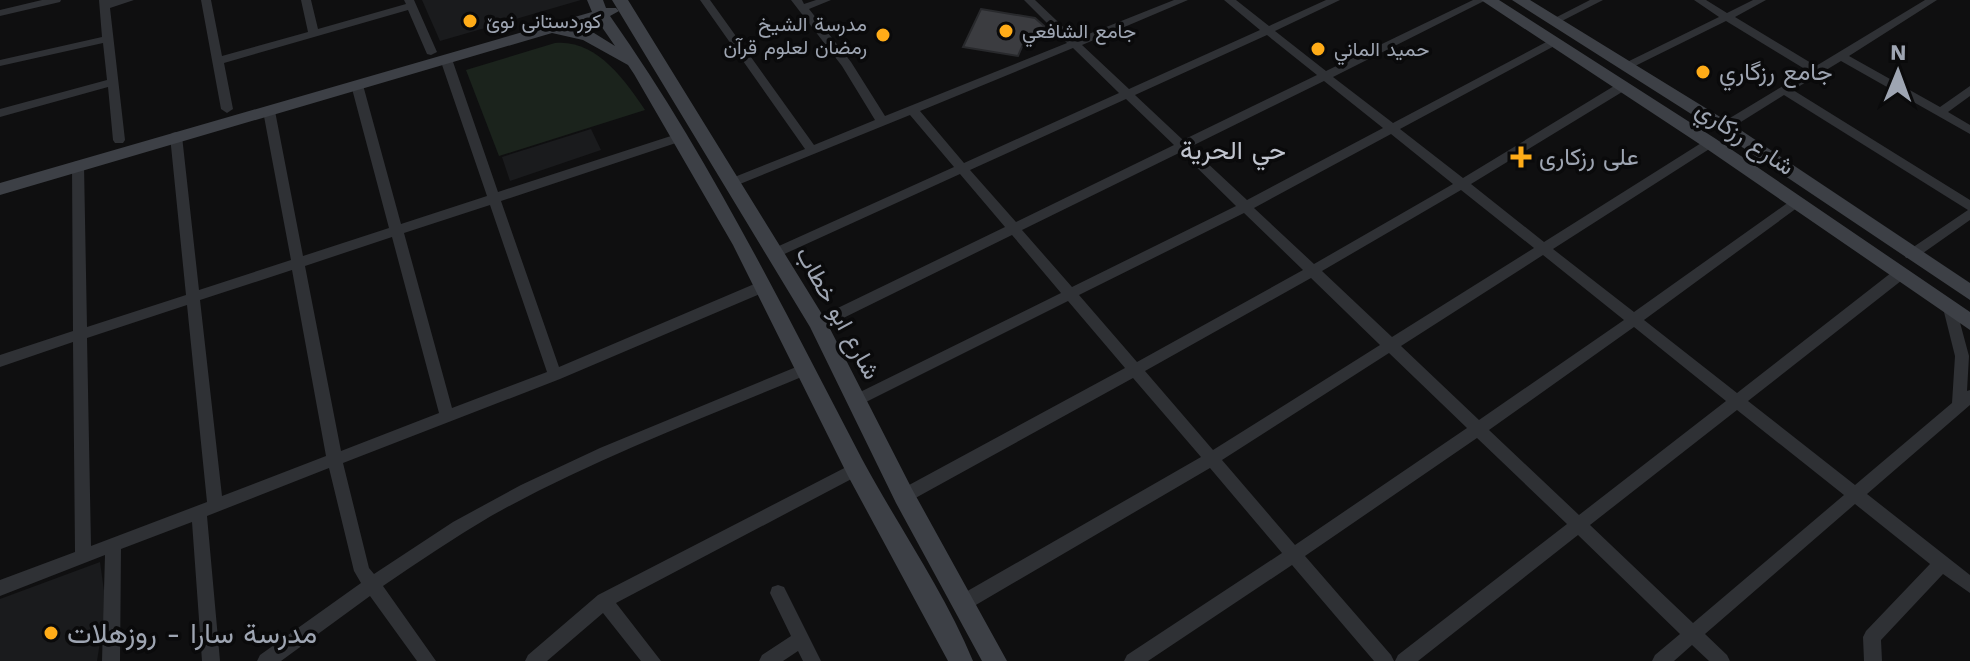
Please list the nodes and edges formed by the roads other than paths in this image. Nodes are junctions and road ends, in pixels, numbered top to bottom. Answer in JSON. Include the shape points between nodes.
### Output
{"nodes":[{"id":1,"x":56,"y":0,"type":"edge"},
{"id":2,"x":129,"y":0,"type":"edge"},
{"id":3,"x":206,"y":0,"type":"edge"},
{"id":4,"x":306,"y":0,"type":"edge"},
{"id":5,"x":705,"y":0,"type":"edge"},
{"id":6,"x":826,"y":0,"type":"edge"},
{"id":7,"x":1030,"y":0,"type":"edge"},
{"id":8,"x":1183,"y":0,"type":"edge"},
{"id":9,"x":1229,"y":0,"type":"edge"},
{"id":10,"x":1335,"y":0,"type":"edge"},
{"id":11,"x":1481,"y":0,"type":"edge"},
{"id":12,"x":1489,"y":0,"type":"edge"},
{"id":13,"x":1520,"y":0,"type":"edge"},
{"id":14,"x":1598,"y":0,"type":"edge"},
{"id":15,"x":1699,"y":0,"type":"edge"},
{"id":16,"x":1761,"y":0,"type":"edge"},
{"id":17,"x":1932,"y":0,"type":"edge"},
{"id":18,"x":104,"y":3,"type":"edge"},
{"id":19,"x":410,"y":3,"type":"edge"},
{"id":20,"x":609,"y":4,"type":"edge"},
{"id":21,"x":799,"y":4,"type":"edge"},
{"id":22,"x":0,"y":13,"type":"edge"},
{"id":23,"x":1726,"y":17,"type":"junction"},
{"id":24,"x":1554,"y":21,"type":"junction"},
{"id":25,"x":546,"y":31,"type":"junction"},
{"id":26,"x":1269,"y":32,"type":"junction"},
{"id":27,"x":314,"y":34,"type":"junction"},
{"id":28,"x":107,"y":39,"type":"junction"},
{"id":29,"x":1554,"y":42,"type":"junction"},
{"id":30,"x":1076,"y":45,"type":"junction"},
{"id":31,"x":438,"y":56,"type":"junction"},
{"id":32,"x":1841,"y":56,"type":"junction"},
{"id":33,"x":219,"y":61,"type":"junction"},
{"id":34,"x":0,"y":63,"type":"edge"},
{"id":35,"x":1627,"y":66,"type":"junction"},
{"id":36,"x":1816,"y":71,"type":"junction"},
{"id":37,"x":642,"y":73,"type":"junction"},
{"id":38,"x":1327,"y":77,"type":"junction"},
{"id":39,"x":113,"y":82,"type":"junction"},
{"id":40,"x":357,"y":85,"type":"junction"},
{"id":41,"x":1623,"y":86,"type":"junction"},
{"id":42,"x":1784,"y":90,"type":"junction"},
{"id":43,"x":1970,"y":90,"type":"edge"},
{"id":44,"x":1128,"y":95,"type":"junction"},
{"id":45,"x":227,"y":109,"type":"junction"},
{"id":46,"x":269,"y":111,"type":"junction"},
{"id":47,"x":913,"y":111,"type":"junction"},
{"id":48,"x":0,"y":113,"type":"edge"},
{"id":49,"x":1940,"y":113,"type":"junction"},
{"id":50,"x":883,"y":123,"type":"junction"},
{"id":51,"x":1724,"y":127,"type":"junction"},
{"id":52,"x":1391,"y":128,"type":"junction"},
{"id":53,"x":1970,"y":130,"type":"edge"},
{"id":54,"x":176,"y":136,"type":"junction"},
{"id":55,"x":678,"y":138,"type":"junction"},
{"id":56,"x":119,"y":140,"type":"junction"},
{"id":57,"x":1710,"y":143,"type":"junction"},
{"id":58,"x":1183,"y":147,"type":"junction"},
{"id":59,"x":812,"y":150,"type":"junction"},
{"id":60,"x":78,"y":165,"type":"junction"},
{"id":61,"x":962,"y":168,"type":"junction"},
{"id":62,"x":0,"y":176,"type":"edge"},
{"id":63,"x":731,"y":183,"type":"junction"},
{"id":64,"x":1465,"y":186,"type":"junction"},
{"id":65,"x":0,"y":189,"type":"edge"},
{"id":66,"x":493,"y":199,"type":"junction"},
{"id":67,"x":1797,"y":202,"type":"junction"},
{"id":68,"x":1247,"y":206,"type":"junction"},
{"id":69,"x":1970,"y":206,"type":"edge"},
{"id":70,"x":1970,"y":214,"type":"edge"},
{"id":71,"x":1014,"y":229,"type":"junction"},
{"id":72,"x":396,"y":231,"type":"junction"},
{"id":73,"x":766,"y":236,"type":"junction"},
{"id":74,"x":742,"y":245,"type":"junction"},
{"id":75,"x":1545,"y":250,"type":"junction"},
{"id":76,"x":775,"y":253,"type":"junction"},
{"id":77,"x":1911,"y":255,"type":"junction"},
{"id":78,"x":298,"y":263,"type":"junction"},
{"id":79,"x":1316,"y":272,"type":"junction"},
{"id":80,"x":1901,"y":273,"type":"junction"},
{"id":81,"x":764,"y":286,"type":"junction"},
{"id":82,"x":1069,"y":293,"type":"junction"},
{"id":83,"x":1970,"y":293,"type":"edge"},
{"id":84,"x":193,"y":298,"type":"junction"},
{"id":85,"x":1950,"y":308,"type":"junction"},
{"id":86,"x":1635,"y":321,"type":"junction"},
{"id":87,"x":1970,"y":322,"type":"edge"},
{"id":88,"x":818,"y":324,"type":"junction"},
{"id":89,"x":81,"y":335,"type":"junction"},
{"id":90,"x":1391,"y":343,"type":"junction"},
{"id":91,"x":0,"y":361,"type":"edge"},
{"id":92,"x":806,"y":369,"type":"junction"},
{"id":93,"x":1136,"y":371,"type":"junction"},
{"id":94,"x":555,"y":375,"type":"junction"},
{"id":95,"x":857,"y":400,"type":"junction"},
{"id":96,"x":1965,"y":401,"type":"edge"},
{"id":97,"x":1739,"y":402,"type":"junction"},
{"id":98,"x":447,"y":417,"type":"junction"},
{"id":99,"x":1478,"y":427,"type":"junction"},
{"id":100,"x":1211,"y":459,"type":"junction"},
{"id":101,"x":335,"y":461,"type":"junction"},
{"id":102,"x":856,"y":469,"type":"junction"},
{"id":103,"x":1855,"y":494,"type":"junction"},
{"id":104,"x":904,"y":496,"type":"junction"},
{"id":105,"x":207,"y":509,"type":"junction"},
{"id":106,"x":1580,"y":525,"type":"junction"},
{"id":107,"x":113,"y":545,"type":"junction"},
{"id":108,"x":83,"y":556,"type":"junction"},
{"id":109,"x":1295,"y":556,"type":"junction"},
{"id":110,"x":1942,"y":563,"type":"junction"},
{"id":111,"x":1970,"y":585,"type":"edge"},
{"id":112,"x":372,"y":586,"type":"junction"},
{"id":113,"x":0,"y":588,"type":"edge"},
{"id":114,"x":778,"y":593,"type":"dead end"},
{"id":115,"x":604,"y":601,"type":"junction"},
{"id":116,"x":963,"y":603,"type":"junction"},
{"id":117,"x":1693,"y":634,"type":"junction"},
{"id":118,"x":801,"y":639,"type":"junction"},
{"id":119,"x":1874,"y":660,"type":"edge"},
{"id":120,"x":111,"y":661,"type":"edge"},
{"id":121,"x":211,"y":661,"type":"edge"},
{"id":122,"x":266,"y":661,"type":"edge"},
{"id":123,"x":427,"y":661,"type":"edge"},
{"id":124,"x":534,"y":661,"type":"edge"},
{"id":125,"x":652,"y":661,"type":"edge"},
{"id":126,"x":768,"y":661,"type":"edge"},
{"id":127,"x":812,"y":661,"type":"edge"},
{"id":128,"x":961,"y":661,"type":"edge"},
{"id":129,"x":995,"y":661,"type":"edge"},
{"id":130,"x":1133,"y":661,"type":"edge"},
{"id":131,"x":1385,"y":661,"type":"edge"},
{"id":132,"x":1404,"y":661,"type":"edge"},
{"id":133,"x":1661,"y":661,"type":"edge"},
{"id":134,"x":1721,"y":661,"type":"edge"}],
"edges":[{"from":1,"to":22,"type":"street"},
{"from":2,"to":18,"type":"street"},
{"from":3,"to":33,"type":"street"},
{"from":4,"to":27,"type":"street"},
{"from":5,"to":59,"type":"street"},
{"from":6,"to":21,"type":"street"},
{"from":7,"to":30,"type":"street"},
{"from":8,"to":30,"type":"street"},
{"from":9,"to":26,"type":"street"},
{"from":10,"to":26,"type":"street"},
{"from":11,"to":38,"type":"street"},
{"from":12,"to":29,"type":"main road","name":"شارع رزكاري"},
{"from":13,"to":24,"type":"main road","name":"شارع رزكاري"},
{"from":14,"to":24,"type":"street"},
{"from":15,"to":23,"type":"street"},
{"from":16,"to":23,"type":"street"},
{"from":17,"to":32,"type":"street"},
{"from":18,"to":28,"type":"street"},
{"from":19,"to":27,"type":"street"},
{"from":19,"to":31,"type":"street"},
{"from":20,"to":25,"type":"main road"},
{"from":20,"to":31,"type":"main road"},
{"from":20,"to":37,"type":"main road"},
{"from":20,"to":63,"type":"main road","name":"شارع ابو خطاب"},
{"from":21,"to":50,"type":"street","via":[[847,64]]},
{"from":23,"to":35,"type":"street"},
{"from":23,"to":36,"type":"street"},
{"from":24,"to":35,"type":"main road","name":"شارع رزكاري"},
{"from":25,"to":31,"type":"main road"},
{"from":25,"to":37,"type":"main road","via":[[588,36]]},
{"from":26,"to":38,"type":"street"},
{"from":26,"to":44,"type":"street"},
{"from":27,"to":33,"type":"street"},
{"from":28,"to":34,"type":"street"},
{"from":28,"to":39,"type":"street"},
{"from":29,"to":41,"type":"main road","name":"شارع رزكاري"},
{"from":29,"to":52,"type":"street"},
{"from":30,"to":44,"type":"street"},
{"from":30,"to":47,"type":"street"},
{"from":31,"to":40,"type":"main road"},
{"from":31,"to":45,"type":"main road"},
{"from":31,"to":66,"type":"street"},
{"from":32,"to":36,"type":"street"},
{"from":32,"to":49,"type":"street"},
{"from":33,"to":45,"type":"street"},
{"from":35,"to":51,"type":"main road","name":"شارع رزكاري"},
{"from":36,"to":42,"type":"street"},
{"from":37,"to":55,"type":"main road"},
{"from":38,"to":52,"type":"street"},
{"from":38,"to":58,"type":"street"},
{"from":39,"to":48,"type":"street"},
{"from":39,"to":56,"type":"street"},
{"from":40,"to":46,"type":"main road"},
{"from":40,"to":72,"type":"street"},
{"from":41,"to":57,"type":"main road","name":"شارع رزكاري"},
{"from":41,"to":64,"type":"street"},
{"from":42,"to":51,"type":"street"},
{"from":42,"to":69,"type":"street"},
{"from":43,"to":49,"type":"street"},
{"from":44,"to":58,"type":"street"},
{"from":44,"to":61,"type":"street"},
{"from":45,"to":56,"type":"main road"},
{"from":46,"to":54,"type":"main road"},
{"from":46,"to":78,"type":"street"},
{"from":47,"to":50,"type":"street"},
{"from":47,"to":61,"type":"street"},
{"from":49,"to":53,"type":"street"},
{"from":50,"to":59,"type":"street"},
{"from":51,"to":77,"type":"main road","name":"شارع رزكاري"},
{"from":52,"to":64,"type":"street"},
{"from":52,"to":68,"type":"street"},
{"from":54,"to":60,"type":"main road"},
{"from":54,"to":84,"type":"street"},
{"from":55,"to":66,"type":"street"},
{"from":55,"to":74,"type":"main road"},
{"from":56,"to":62,"type":"main road"},
{"from":57,"to":67,"type":"main road","name":"شارع رزكاري"},
{"from":57,"to":75,"type":"street"},
{"from":58,"to":68,"type":"street"},
{"from":58,"to":71,"type":"street"},
{"from":59,"to":63,"type":"street"},
{"from":60,"to":65,"type":"main road"},
{"from":60,"to":89,"type":"street"},
{"from":61,"to":71,"type":"street"},
{"from":61,"to":76,"type":"street"},
{"from":63,"to":73,"type":"main road","name":"شارع ابو خطاب"},
{"from":64,"to":75,"type":"street"},
{"from":64,"to":79,"type":"street"},
{"from":66,"to":72,"type":"street"},
{"from":66,"to":94,"type":"street"},
{"from":67,"to":80,"type":"main road","name":"شارع رزكاري"},
{"from":67,"to":86,"type":"street"},
{"from":68,"to":79,"type":"street"},
{"from":68,"to":82,"type":"street"},
{"from":70,"to":77,"type":"street"},
{"from":71,"to":82,"type":"street"},
{"from":71,"to":88,"type":"street"},
{"from":72,"to":78,"type":"street"},
{"from":72,"to":98,"type":"street"},
{"from":73,"to":74,"type":"main road"},
{"from":73,"to":76,"type":"main road","name":"شارع ابو خطاب"},
{"from":74,"to":81,"type":"main road"},
{"from":75,"to":86,"type":"street"},
{"from":75,"to":90,"type":"street"},
{"from":76,"to":88,"type":"main road","name":"شارع ابو خطاب"},
{"from":77,"to":83,"type":"main road","name":"شارع رزكاري"},
{"from":78,"to":84,"type":"street"},
{"from":78,"to":101,"type":"street"},
{"from":79,"to":90,"type":"street"},
{"from":79,"to":93,"type":"street"},
{"from":80,"to":85,"type":"main road","name":"شارع رزكاري"},
{"from":80,"to":97,"type":"street"},
{"from":81,"to":92,"type":"main road"},
{"from":81,"to":94,"type":"street"},
{"from":82,"to":93,"type":"street"},
{"from":82,"to":95,"type":"street"},
{"from":84,"to":89,"type":"street"},
{"from":84,"to":105,"type":"street"},
{"from":85,"to":87,"type":"main road","name":"شارع رزكاري"},
{"from":85,"to":96,"type":"street","via":[[1962,356]]},
{"from":86,"to":97,"type":"street"},
{"from":86,"to":99,"type":"street"},
{"from":88,"to":95,"type":"main road","name":"شارع ابو خطاب"},
{"from":89,"to":91,"type":"street"},
{"from":89,"to":108,"type":"street"},
{"from":90,"to":99,"type":"street"},
{"from":90,"to":100,"type":"street"},
{"from":92,"to":102,"type":"main road"},
{"from":92,"to":112,"type":"street","via":[[539,484],[444,537]]},
{"from":93,"to":100,"type":"street"},
{"from":93,"to":104,"type":"street"},
{"from":94,"to":98,"type":"street"},
{"from":95,"to":104,"type":"main road","name":"شارع ابو خطاب"},
{"from":96,"to":103,"type":"street"},
{"from":97,"to":103,"type":"street"},
{"from":97,"to":106,"type":"street"},
{"from":98,"to":101,"type":"street"},
{"from":99,"to":106,"type":"street"},
{"from":99,"to":109,"type":"street"},
{"from":100,"to":109,"type":"street"},
{"from":100,"to":116,"type":"street"},
{"from":101,"to":105,"type":"street"},
{"from":101,"to":112,"type":"street","via":[[362,571]]},
{"from":102,"to":115,"type":"street"},
{"from":102,"to":128,"type":"main road"},
{"from":103,"to":110,"type":"street"},
{"from":103,"to":117,"type":"street"},
{"from":104,"to":116,"type":"main road","name":"شارع ابو خطاب"},
{"from":105,"to":107,"type":"street"},
{"from":105,"to":121,"type":"street"},
{"from":106,"to":117,"type":"street"},
{"from":106,"to":132,"type":"street"},
{"from":107,"to":108,"type":"street"},
{"from":107,"to":120,"type":"street"},
{"from":108,"to":113,"type":"street"},
{"from":109,"to":130,"type":"street"},
{"from":109,"to":131,"type":"street"},
{"from":110,"to":111,"type":"street"},
{"from":110,"to":119,"type":"street","via":[[1872,637]]},
{"from":112,"to":122,"type":"street"},
{"from":112,"to":123,"type":"street"},
{"from":114,"to":118,"type":"street"},
{"from":115,"to":124,"type":"street"},
{"from":115,"to":125,"type":"street"},
{"from":116,"to":129,"type":"main road","name":"شارع ابو خطاب"},
{"from":117,"to":133,"type":"street"},
{"from":117,"to":134,"type":"street"},
{"from":118,"to":126,"type":"street"},
{"from":118,"to":127,"type":"street"}]}
